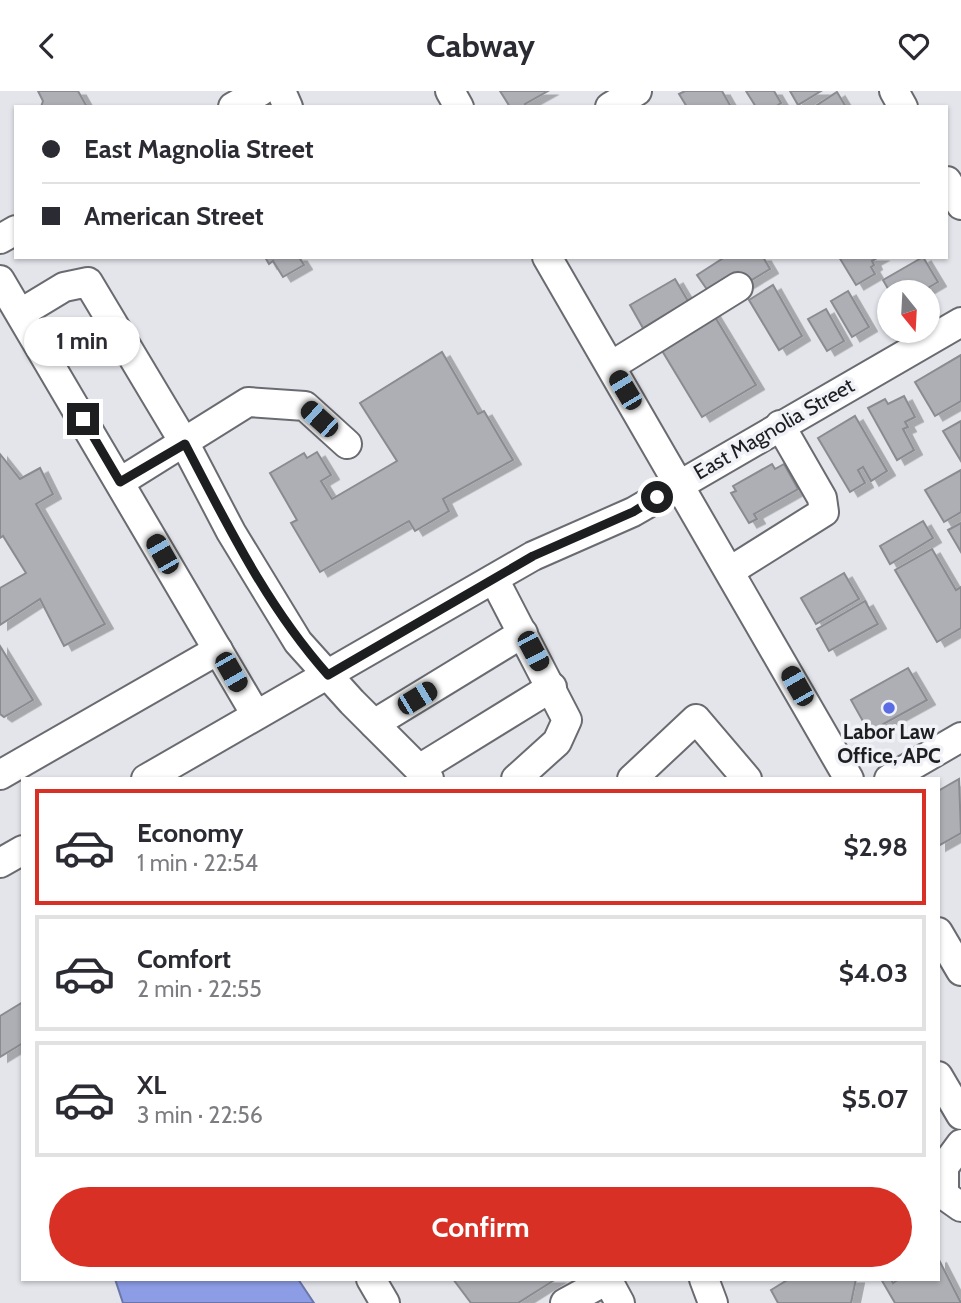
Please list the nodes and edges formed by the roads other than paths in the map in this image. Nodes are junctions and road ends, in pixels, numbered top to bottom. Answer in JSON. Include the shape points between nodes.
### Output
{"nodes":[{"id":1,"x":261,"y":91,"type":"edge"},
{"id":2,"x":638,"y":91,"type":"edge"},
{"id":3,"x":236,"y":105,"type":"edge"},
{"id":4,"x":614,"y":105,"type":"edge"},
{"id":5,"x":948,"y":183,"type":"edge"},
{"id":6,"x":961,"y":205,"type":"edge"},
{"id":7,"x":548,"y":259,"type":"edge"},
{"id":8,"x":0,"y":280,"type":"edge"},
{"id":9,"x":738,"y":287,"type":"dead end"},
{"id":10,"x":20,"y":313,"type":"junction"},
{"id":11,"x":961,"y":322,"type":"edge"},
{"id":12,"x":611,"y":366,"type":"junction"},
{"id":13,"x":780,"y":425,"type":"junction"},
{"id":14,"x":185,"y":444,"type":"junction"},
{"id":15,"x":347,"y":444,"type":"dead end"},
{"id":16,"x":120,"y":482,"type":"junction"},
{"id":17,"x":680,"y":483,"type":"junction"},
{"id":18,"x":730,"y":571,"type":"junction"},
{"id":19,"x":494,"y":579,"type":"junction"},
{"id":20,"x":523,"y":633,"type":"junction"},
{"id":21,"x":218,"y":650,"type":"junction"},
{"id":22,"x":328,"y":675,"type":"junction"},
{"id":23,"x":552,"y":687,"type":"junction"},
{"id":24,"x":256,"y":715,"type":"junction"},
{"id":25,"x":374,"y":724,"type":"junction"},
{"id":26,"x":961,"y":737,"type":"edge"},
{"id":27,"x":424,"y":774,"type":"edge"},
{"id":28,"x":0,"y":775,"type":"edge"},
{"id":29,"x":149,"y":777,"type":"edge"},
{"id":30,"x":518,"y":777,"type":"edge"},
{"id":31,"x":634,"y":777,"type":"edge"},
{"id":32,"x":745,"y":777,"type":"edge"},
{"id":33,"x":848,"y":777,"type":"edge"},
{"id":34,"x":892,"y":777,"type":"edge"},
{"id":35,"x":21,"y":851,"type":"edge"},
{"id":36,"x":0,"y":863,"type":"edge"},
{"id":37,"x":940,"y":935,"type":"edge"},
{"id":38,"x":961,"y":971,"type":"edge"},
{"id":39,"x":940,"y":1079,"type":"edge"},
{"id":40,"x":961,"y":1115,"type":"edge"},
{"id":41,"x":961,"y":1144,"type":"edge"},
{"id":42,"x":961,"y":1207,"type":"edge"},
{"id":43,"x":372,"y":1281,"type":"edge"},
{"id":44,"x":605,"y":1281,"type":"edge"},
{"id":45,"x":608,"y":1281,"type":"edge"},
{"id":46,"x":705,"y":1281,"type":"edge"},
{"id":47,"x":385,"y":1303,"type":"edge"},
{"id":48,"x":565,"y":1303,"type":"edge"},
{"id":49,"x":620,"y":1303,"type":"edge"},
{"id":50,"x":713,"y":1303,"type":"edge"}],
"edges":[{"from":1,"to":3,"type":"street"},
{"from":2,"to":4,"type":"street"},
{"from":5,"to":6,"type":"street"},
{"from":7,"to":12,"type":"street"},
{"from":8,"to":10,"type":"street"},
{"from":9,"to":12,"type":"street"},
{"from":10,"to":14,"type":"street","via":[[64,287],[88,282]]},
{"from":10,"to":16,"type":"street"},
{"from":11,"to":13,"type":"street","name":"East Magnolia Street"},
{"from":12,"to":17,"type":"street"},
{"from":13,"to":17,"type":"street","name":"East Magnolia Street"},
{"from":13,"to":18,"type":"street","via":[[822,498],[824,512]]},
{"from":14,"to":15,"type":"street","via":[[248,402],[305,406]]},
{"from":14,"to":16,"type":"street"},
{"from":14,"to":22,"type":"street","via":[[231,532],[298,642]]},
{"from":16,"to":21,"type":"street"},
{"from":17,"to":18,"type":"street"},
{"from":17,"to":19,"type":"street","name":"East Magnolia Street","via":[[633,512],[533,556]]},
{"from":18,"to":33,"type":"street"},
{"from":19,"to":20,"type":"street"},
{"from":19,"to":22,"type":"street","name":"East Magnolia Street"},
{"from":20,"to":23,"type":"street"},
{"from":20,"to":25,"type":"street"},
{"from":21,"to":24,"type":"street"},
{"from":21,"to":28,"type":"street"},
{"from":22,"to":24,"type":"street","name":"East Magnolia Street"},
{"from":22,"to":25,"type":"street"},
{"from":23,"to":27,"type":"street"},
{"from":23,"to":30,"type":"street","via":[[567,720],[564,734]]},
{"from":24,"to":29,"type":"street","name":"East Magnolia Street"},
{"from":25,"to":27,"type":"street"},
{"from":26,"to":34,"type":"street"},
{"from":31,"to":32,"type":"street","via":[[696,719]]},
{"from":35,"to":36,"type":"street"},
{"from":37,"to":38,"type":"street"},
{"from":39,"to":40,"type":"street"},
{"from":41,"to":42,"type":"street","via":[[944,1167],[944,1195]]},
{"from":43,"to":47,"type":"street"},
{"from":44,"to":48,"type":"street"},
{"from":45,"to":49,"type":"street"},
{"from":46,"to":50,"type":"street"}]}
